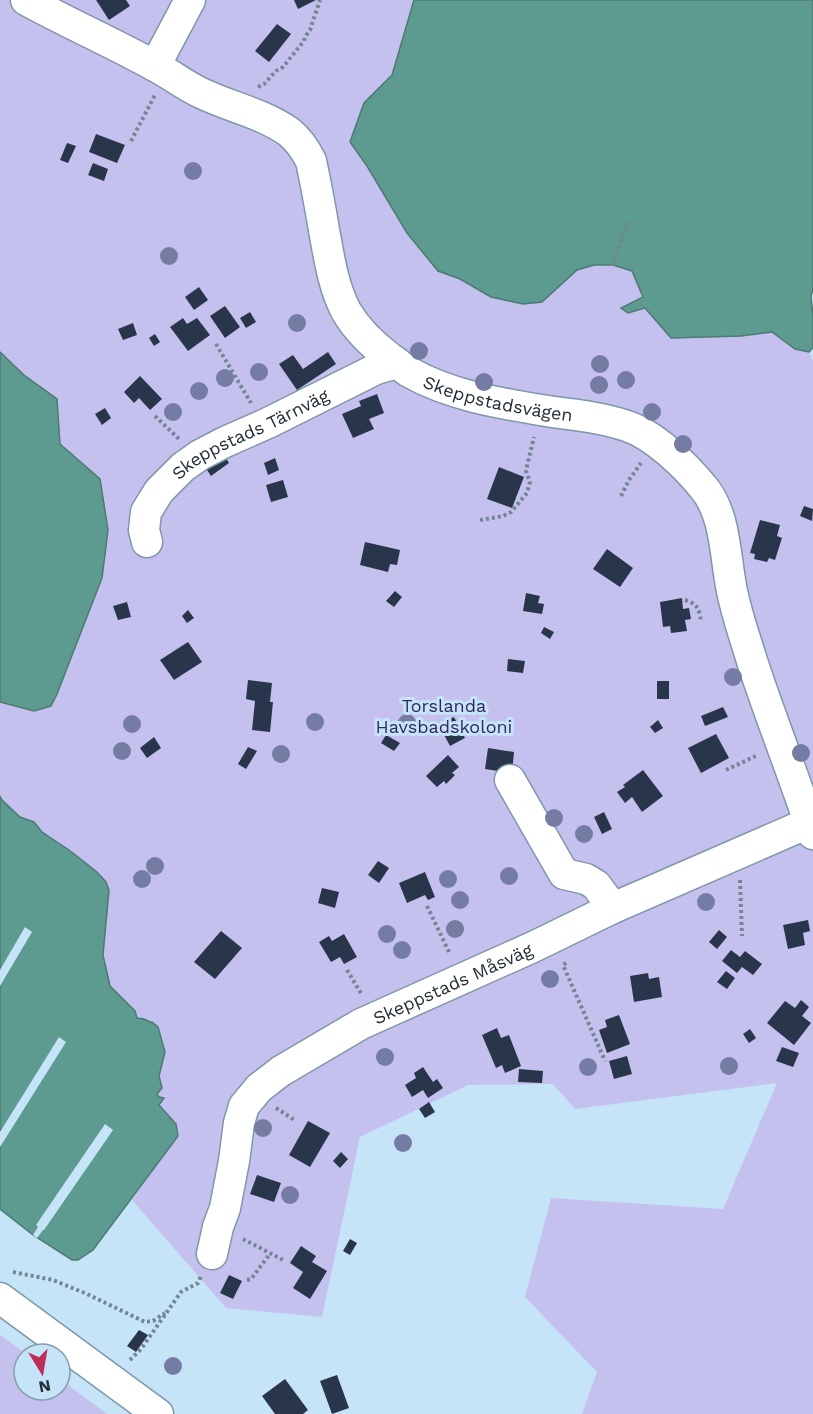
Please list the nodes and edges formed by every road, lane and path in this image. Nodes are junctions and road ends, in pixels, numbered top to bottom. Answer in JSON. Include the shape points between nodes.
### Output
{"nodes":[{"id":1,"x":26,"y":0,"type":"edge"},
{"id":2,"x":190,"y":0,"type":"edge"},
{"id":3,"x":320,"y":0,"type":"edge"},
{"id":4,"x":161,"y":70,"type":"junction"},
{"id":5,"x":253,"y":87,"type":"dead end"},
{"id":6,"x":131,"y":141,"type":"dead end"},
{"id":7,"x":628,"y":220,"type":"dead end"},
{"id":8,"x":614,"y":265,"type":"dead end"},
{"id":9,"x":216,"y":344,"type":"dead end"},
{"id":10,"x":397,"y":363,"type":"junction"},
{"id":11,"x":540,"y":410,"type":"junction"},
{"id":12,"x":265,"y":425,"type":"junction"},
{"id":13,"x":655,"y":443,"type":"junction"},
{"id":14,"x":621,"y":496,"type":"dead end"},
{"id":15,"x":480,"y":520,"type":"dead end"},
{"id":16,"x":147,"y":542,"type":"dead end"},
{"id":17,"x":685,"y":600,"type":"dead end"},
{"id":18,"x":701,"y":621,"type":"dead end"},
{"id":19,"x":781,"y":744,"type":"junction"},
{"id":20,"x":726,"y":770,"type":"dead end"},
{"id":21,"x":510,"y":780,"type":"dead end"},
{"id":22,"x":812,"y":826,"type":"edge"},
{"id":23,"x":736,"y":855,"type":"junction"},
{"id":24,"x":427,"y":906,"type":"dead end"},
{"id":25,"x":613,"y":908,"type":"junction"},
{"id":26,"x":742,"y":936,"type":"dead end"},
{"id":27,"x":569,"y":961,"type":"dead end"},
{"id":28,"x":462,"y":978,"type":"junction"},
{"id":29,"x":605,"y":1061,"type":"dead end"},
{"id":30,"x":215,"y":1240,"type":"junction"},
{"id":31,"x":270,"y":1253,"type":"junction"},
{"id":32,"x":285,"y":1261,"type":"dead end"},
{"id":33,"x":247,"y":1280,"type":"dead end"},
{"id":34,"x":5,"y":1285,"type":"edge"},
{"id":35,"x":165,"y":1313,"type":"junction"},
{"id":36,"x":116,"y":1384,"type":"junction"},
{"id":37,"x":158,"y":1414,"type":"edge"}],
"edges":[{"from":1,"to":4,"type":"street","name":"Skeppstadsvägen"},
{"from":2,"to":4,"type":"street"},
{"from":3,"to":5,"type":"path","via":[[304,41],[261,87]]},
{"from":4,"to":6,"type":"path"},
{"from":4,"to":10,"type":"street","name":"Skeppstadsvägen","via":[[202,93],[271,121],[302,144],[311,160],[337,290],[358,328]]},
{"from":7,"to":8,"type":"path"},
{"from":9,"to":12,"type":"path"},
{"from":10,"to":11,"type":"street","name":"Skeppstadsvägen","via":[[456,392]]},
{"from":10,"to":12,"type":"street","name":"Skeppstads Tärnväg","via":[[376,369]]},
{"from":11,"to":13,"type":"street","name":"Skeppstadsvägen","via":[[629,427]]},
{"from":11,"to":15,"type":"path","via":[[526,471],[530,482],[527,493],[511,512]]},
{"from":12,"to":16,"type":"street","name":"Skeppstads Tärnväg","via":[[183,467],[159,491],[146,512]]},
{"from":13,"to":14,"type":"path"},
{"from":13,"to":19,"type":"street","name":"Skeppstadsvägen","via":[[704,488],[715,506],[736,610]]},
{"from":17,"to":18,"type":"path","via":[[693,603]]},
{"from":19,"to":20,"type":"path"},
{"from":19,"to":22,"type":"street","name":"Skeppstadsvägen"},
{"from":21,"to":25,"type":"street","via":[[564,874],[596,885]]},
{"from":22,"to":23,"type":"street","name":"Skeppstads Måsväg"},
{"from":23,"to":25,"type":"street","name":"Skeppstads Måsväg"},
{"from":23,"to":26,"type":"path"},
{"from":24,"to":28,"type":"path"},
{"from":25,"to":28,"type":"street","name":"Skeppstads Måsväg"},
{"from":27,"to":29,"type":"path","via":[[563,965]]},
{"from":28,"to":30,"type":"street","name":"Skeppstads Måsväg","via":[[361,1024],[259,1088],[244,1106],[238,1123],[225,1208]]},
{"from":30,"to":31,"type":"path"},
{"from":30,"to":35,"type":"path","via":[[198,1283],[181,1292]]},
{"from":31,"to":32,"type":"path"},
{"from":31,"to":33,"type":"path"},
{"from":34,"to":35,"type":"path","via":[[53,1280],[145,1322]]},
{"from":34,"to":36,"type":"street"},
{"from":35,"to":36,"type":"path"},
{"from":36,"to":37,"type":"street"}]}
